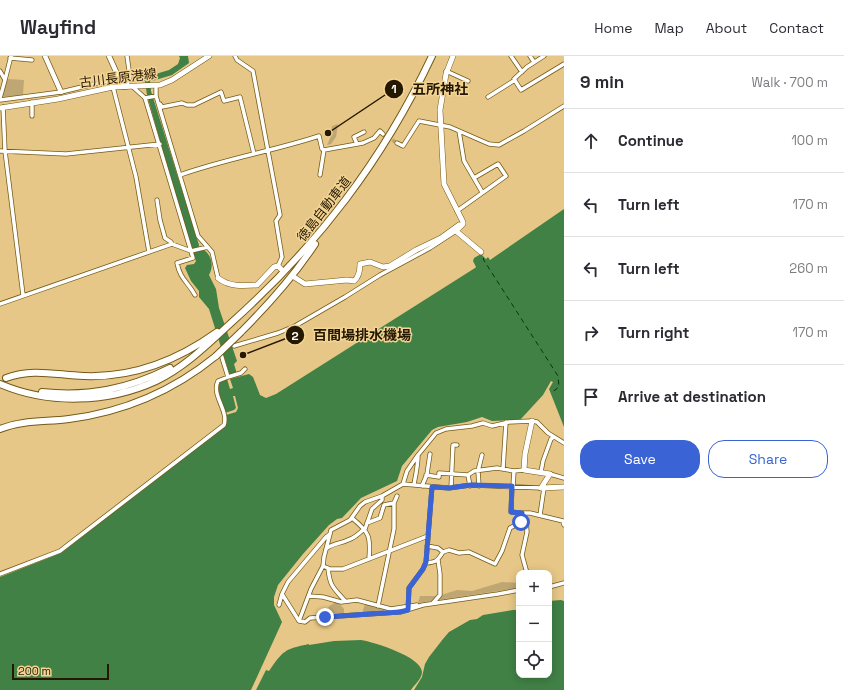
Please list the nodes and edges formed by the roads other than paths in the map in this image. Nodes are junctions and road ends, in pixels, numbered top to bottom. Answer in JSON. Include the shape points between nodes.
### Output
{"nodes":[{"id":1,"x":45,"y":56,"type":"edge"},
{"id":2,"x":109,"y":56,"type":"edge"},
{"id":3,"x":127,"y":56,"type":"edge"},
{"id":4,"x":209,"y":56,"type":"edge"},
{"id":5,"x":235,"y":56,"type":"edge"},
{"id":6,"x":432,"y":56,"type":"edge"},
{"id":7,"x":453,"y":56,"type":"edge"},
{"id":8,"x":512,"y":56,"type":"edge"},
{"id":9,"x":530,"y":56,"type":"edge"},
{"id":10,"x":544,"y":56,"type":"edge"},
{"id":11,"x":11,"y":57,"type":"edge"},
{"id":12,"x":32,"y":60,"type":"dead end"},
{"id":13,"x":534,"y":62,"type":"junction"},
{"id":14,"x":564,"y":64,"type":"edge"},
{"id":15,"x":0,"y":71,"type":"edge"},
{"id":16,"x":446,"y":71,"type":"junction"},
{"id":17,"x":522,"y":72,"type":"junction"},
{"id":18,"x":119,"y":78,"type":"junction"},
{"id":19,"x":5,"y":80,"type":"junction"},
{"id":20,"x":515,"y":80,"type":"junction"},
{"id":21,"x":468,"y":81,"type":"dead end"},
{"id":22,"x":154,"y":86,"type":"junction"},
{"id":23,"x":112,"y":87,"type":"junction"},
{"id":24,"x":125,"y":87,"type":"junction"},
{"id":25,"x":133,"y":87,"type":"junction"},
{"id":26,"x":61,"y":92,"type":"junction"},
{"id":27,"x":155,"y":97,"type":"junction"},
{"id":28,"x":488,"y":97,"type":"dead end"},
{"id":29,"x":146,"y":98,"type":"junction"},
{"id":30,"x":0,"y":99,"type":"edge"},
{"id":31,"x":32,"y":102,"type":"junction"},
{"id":32,"x":564,"y":106,"type":"edge"},
{"id":33,"x":1,"y":108,"type":"edge"},
{"id":34,"x":32,"y":116,"type":"dead end"},
{"id":35,"x":441,"y":125,"type":"junction"},
{"id":36,"x":459,"y":131,"type":"junction"},
{"id":37,"x":364,"y":132,"type":"dead end"},
{"id":38,"x":383,"y":134,"type":"dead end"},
{"id":39,"x":397,"y":143,"type":"dead end"},
{"id":40,"x":160,"y":144,"type":"junction"},
{"id":41,"x":356,"y":144,"type":"junction"},
{"id":42,"x":129,"y":148,"type":"junction"},
{"id":43,"x":268,"y":150,"type":"junction"},
{"id":44,"x":324,"y":150,"type":"junction"},
{"id":45,"x":0,"y":151,"type":"edge"},
{"id":46,"x":5,"y":151,"type":"junction"},
{"id":47,"x":254,"y":154,"type":"junction"},
{"id":48,"x":180,"y":175,"type":"junction"},
{"id":49,"x":320,"y":176,"type":"dead end"},
{"id":50,"x":474,"y":178,"type":"junction"},
{"id":51,"x":482,"y":192,"type":"junction"},
{"id":52,"x":157,"y":200,"type":"dead end"},
{"id":53,"x":457,"y":211,"type":"junction"},
{"id":54,"x":463,"y":222,"type":"junction"},
{"id":55,"x":327,"y":224,"type":"junction"},
{"id":56,"x":456,"y":231,"type":"junction"},
{"id":57,"x":172,"y":244,"type":"junction"},
{"id":58,"x":207,"y":247,"type":"junction"},
{"id":59,"x":192,"y":251,"type":"junction"},
{"id":60,"x":149,"y":252,"type":"junction"},
{"id":61,"x":481,"y":252,"type":"dead end"},
{"id":62,"x":280,"y":268,"type":"joint"},
{"id":63,"x":294,"y":277,"type":"dead end"},
{"id":64,"x":218,"y":278,"type":"joint"},
{"id":65,"x":23,"y":295,"type":"junction"},
{"id":66,"x":195,"y":295,"type":"dead end"},
{"id":67,"x":0,"y":304,"type":"edge"},
{"id":68,"x":237,"y":319,"type":"junction"},
{"id":69,"x":234,"y":346,"type":"dead end"},
{"id":70,"x":220,"y":350,"type":"dead end"},
{"id":71,"x":201,"y":351,"type":"junction"},
{"id":72,"x":245,"y":369,"type":"dead end"},
{"id":73,"x":229,"y":377,"type":"junction"},
{"id":74,"x":3,"y":379,"type":"edge"},
{"id":75,"x":0,"y":384,"type":"edge"},
{"id":76,"x":532,"y":421,"type":"junction"},
{"id":77,"x":506,"y":422,"type":"junction"},
{"id":78,"x":0,"y":429,"type":"edge"},
{"id":79,"x":554,"y":437,"type":"junction"},
{"id":80,"x":564,"y":444,"type":"edge"},
{"id":81,"x":457,"y":445,"type":"dead end"},
{"id":82,"x":430,"y":454,"type":"dead end"},
{"id":83,"x":418,"y":455,"type":"junction"},
{"id":84,"x":482,"y":455,"type":"dead end"},
{"id":85,"x":503,"y":469,"type":"junction"},
{"id":86,"x":524,"y":470,"type":"junction"},
{"id":87,"x":478,"y":471,"type":"junction"},
{"id":88,"x":514,"y":471,"type":"junction"},
{"id":89,"x":541,"y":472,"type":"junction"},
{"id":90,"x":550,"y":474,"type":"junction"},
{"id":91,"x":426,"y":475,"type":"junction"},
{"id":92,"x":451,"y":475,"type":"junction"},
{"id":93,"x":468,"y":475,"type":"junction"},
{"id":94,"x":564,"y":478,"type":"edge"},
{"id":95,"x":403,"y":484,"type":"junction"},
{"id":96,"x":414,"y":484,"type":"junction"},
{"id":97,"x":422,"y":486,"type":"junction"},
{"id":98,"x":470,"y":486,"type":"junction"},
{"id":99,"x":479,"y":486,"type":"junction"},
{"id":100,"x":513,"y":486,"type":"junction"},
{"id":101,"x":432,"y":487,"type":"junction"},
{"id":102,"x":564,"y":487,"type":"edge"},
{"id":103,"x":451,"y":488,"type":"junction"},
{"id":104,"x":543,"y":488,"type":"junction"},
{"id":105,"x":382,"y":496,"type":"junction"},
{"id":106,"x":397,"y":496,"type":"dead end"},
{"id":107,"x":394,"y":503,"type":"junction"},
{"id":108,"x":522,"y":513,"type":"junction"},
{"id":109,"x":540,"y":515,"type":"junction"},
{"id":110,"x":352,"y":518,"type":"junction"},
{"id":111,"x":521,"y":522,"type":"junction"},
{"id":112,"x":367,"y":523,"type":"junction"},
{"id":113,"x":564,"y":525,"type":"edge"},
{"id":114,"x":365,"y":528,"type":"junction"},
{"id":115,"x":330,"y":534,"type":"junction"},
{"id":116,"x":428,"y":536,"type":"junction"},
{"id":117,"x":427,"y":546,"type":"junction"},
{"id":118,"x":326,"y":549,"type":"junction"},
{"id":119,"x":390,"y":550,"type":"junction"},
{"id":120,"x":443,"y":552,"type":"junction"},
{"id":121,"x":369,"y":559,"type":"junction"},
{"id":122,"x":438,"y":560,"type":"junction"},
{"id":123,"x":426,"y":563,"type":"junction"},
{"id":124,"x":323,"y":566,"type":"junction"},
{"id":125,"x":328,"y":568,"type":"junction"},
{"id":126,"x":526,"y":570,"type":"edge"},
{"id":127,"x":0,"y":574,"type":"edge"},
{"id":128,"x":564,"y":583,"type":"edge"},
{"id":129,"x":552,"y":586,"type":"edge"},
{"id":130,"x":516,"y":591,"type":"edge"},
{"id":131,"x":282,"y":594,"type":"junction"},
{"id":132,"x":308,"y":596,"type":"junction"},
{"id":133,"x":345,"y":601,"type":"junction"},
{"id":134,"x":433,"y":603,"type":"junction"},
{"id":135,"x":279,"y":605,"type":"dead end"},
{"id":136,"x":378,"y":606,"type":"junction"},
{"id":137,"x":408,"y":608,"type":"junction"},
{"id":138,"x":299,"y":621,"type":"junction"}],
"edges":[{"from":1,"to":26,"type":"street"},
{"from":2,"to":18,"type":"street"},
{"from":3,"to":24,"type":"street","via":[[130,77]]},
{"from":4,"to":22,"type":"main road","name":"古川長原港線","via":[[169,82]]},
{"from":5,"to":43,"type":"street","via":[[253,71]]},
{"from":6,"to":55,"type":"highway","name":"徳島自動車道","via":[[393,130]]},
{"from":7,"to":16,"type":"main road"},
{"from":8,"to":17,"type":"street"},
{"from":9,"to":13,"type":"street"},
{"from":10,"to":13,"type":"street"},
{"from":11,"to":12,"type":"street"},
{"from":11,"to":19,"type":"street"},
{"from":13,"to":17,"type":"street"},
{"from":14,"to":20,"type":"street","via":[[521,90]]},
{"from":15,"to":19,"type":"street"},
{"from":16,"to":21,"type":"street"},
{"from":16,"to":35,"type":"main road"},
{"from":17,"to":20,"type":"street"},
{"from":18,"to":24,"type":"street"},
{"from":18,"to":26,"type":"street"},
{"from":19,"to":30,"type":"street"},
{"from":20,"to":28,"type":"street"},
{"from":22,"to":25,"type":"main road","name":"古川長原港線"},
{"from":22,"to":27,"type":"street"},
{"from":23,"to":24,"type":"main road","name":"古川長原港線"},
{"from":23,"to":31,"type":"main road","name":"古川長原港線"},
{"from":23,"to":42,"type":"street"},
{"from":24,"to":25,"type":"main road","name":"古川長原港線"},
{"from":25,"to":29,"type":"street"},
{"from":26,"to":30,"type":"street"},
{"from":27,"to":29,"type":"street"},
{"from":27,"to":47,"type":"street","via":[[162,107],[182,103],[194,105],[221,92],[224,101],[240,97]]},
{"from":27,"to":48,"type":"street"},
{"from":29,"to":40,"type":"street"},
{"from":31,"to":33,"type":"main road","name":"古川長原港線"},
{"from":31,"to":34,"type":"street"},
{"from":32,"to":36,"type":"street","via":[[499,145],[489,144]]},
{"from":33,"to":46,"type":"street"},
{"from":35,"to":36,"type":"street"},
{"from":35,"to":39,"type":"street","via":[[419,121],[402,146]]},
{"from":35,"to":53,"type":"main road","via":[[444,184]]},
{"from":36,"to":50,"type":"street","via":[[464,161]]},
{"from":37,"to":41,"type":"street","via":[[354,137]]},
{"from":38,"to":41,"type":"street","via":[[380,131],[374,138]]},
{"from":40,"to":42,"type":"street"},
{"from":40,"to":59,"type":"street"},
{"from":41,"to":44,"type":"street"},
{"from":42,"to":46,"type":"street","via":[[66,154]]},
{"from":42,"to":60,"type":"street"},
{"from":43,"to":44,"type":"street","via":[[319,136]]},
{"from":43,"to":47,"type":"street"},
{"from":43,"to":62,"type":"street","via":[[280,215],[276,221],[282,257]]},
{"from":44,"to":49,"type":"street"},
{"from":45,"to":46,"type":"street"},
{"from":46,"to":65,"type":"street"},
{"from":47,"to":48,"type":"street"},
{"from":48,"to":58,"type":"street","via":[[198,236]]},
{"from":50,"to":51,"type":"street"},
{"from":50,"to":51,"type":"street","via":[[498,164],[506,176]]},
{"from":51,"to":53,"type":"street"},
{"from":52,"to":57,"type":"street","via":[[165,238]]},
{"from":53,"to":54,"type":"main road"},
{"from":54,"to":56,"type":"main road"},
{"from":54,"to":63,"type":"main road","via":[[441,238],[390,266],[383,267],[370,262],[360,264],[357,279],[354,281],[304,284]]},
{"from":55,"to":68,"type":"highway","name":"徳島自動車道","via":[[300,257]]},
{"from":55,"to":78,"type":"highway","bridge":true,"via":[[304,260],[241,332],[216,356],[176,384],[151,397],[89,416],[23,423]]},
{"from":56,"to":61,"type":"main road"},
{"from":56,"to":69,"type":"street","via":[[295,326]]},
{"from":57,"to":59,"type":"street"},
{"from":57,"to":60,"type":"street"},
{"from":58,"to":59,"type":"street"},
{"from":58,"to":64,"type":"street","via":[[212,252]]},
{"from":59,"to":66,"type":"street","via":[[193,258],[177,263],[184,282]]},
{"from":60,"to":65,"type":"street"},
{"from":62,"to":64,"type":"main road","via":[[274,267],[257,285],[230,285]]},
{"from":65,"to":67,"type":"street"},
{"from":68,"to":71,"type":"highway","name":"徳島自動車道"},
{"from":68,"to":74,"type":"highway","via":[[187,351],[163,363],[129,373],[92,376],[34,372]]},
{"from":70,"to":73,"type":"street"},
{"from":71,"to":74,"type":"highway","name":"徳島自動車道","via":[[146,380],[101,392],[45,392],[23,388]]},
{"from":71,"to":75,"type":"highway","name":"徳島自動車道","via":[[156,380],[129,391],[103,396],[82,399],[54,398]]},
{"from":72,"to":73,"type":"street","via":[[242,374]]},
{"from":73,"to":127,"type":"street","via":[[217,384],[225,419],[221,427],[60,551]]},
{"from":76,"to":77,"type":"street"},
{"from":76,"to":79,"type":"street"},
{"from":76,"to":86,"type":"main road"},
{"from":77,"to":83,"type":"street","via":[[492,426],[483,423],[446,429],[436,433]]},
{"from":77,"to":85,"type":"street"},
{"from":79,"to":80,"type":"street"},
{"from":79,"to":89,"type":"street","via":[[551,439]]},
{"from":81,"to":92,"type":"street","via":[[453,445]]},
{"from":82,"to":91,"type":"street"},
{"from":83,"to":95,"type":"street","via":[[407,471]]},
{"from":83,"to":96,"type":"street"},
{"from":84,"to":87,"type":"street"},
{"from":85,"to":87,"type":"street"},
{"from":85,"to":88,"type":"street"},
{"from":86,"to":88,"type":"street"},
{"from":86,"to":89,"type":"main road"},
{"from":87,"to":93,"type":"street"},
{"from":87,"to":99,"type":"street"},
{"from":88,"to":100,"type":"street"},
{"from":89,"to":90,"type":"main road"},
{"from":90,"to":94,"type":"street"},
{"from":90,"to":104,"type":"main road"},
{"from":91,"to":92,"type":"street"},
{"from":91,"to":97,"type":"street"},
{"from":92,"to":93,"type":"street"},
{"from":92,"to":103,"type":"street"},
{"from":93,"to":98,"type":"street"},
{"from":95,"to":96,"type":"street"},
{"from":95,"to":105,"type":"street"},
{"from":96,"to":97,"type":"street"},
{"from":97,"to":101,"type":"street"},
{"from":98,"to":99,"type":"street"},
{"from":98,"to":103,"type":"street"},
{"from":99,"to":100,"type":"street"},
{"from":100,"to":104,"type":"street"},
{"from":100,"to":108,"type":"street","via":[[511,512]]},
{"from":101,"to":103,"type":"street"},
{"from":101,"to":116,"type":"street"},
{"from":102,"to":104,"type":"main road"},
{"from":104,"to":109,"type":"street"},
{"from":105,"to":110,"type":"street","via":[[365,502]]},
{"from":105,"to":112,"type":"street","via":[[382,500],[372,509]]},
{"from":106,"to":107,"type":"street"},
{"from":107,"to":112,"type":"street","via":[[384,505],[380,518]]},
{"from":107,"to":119,"type":"street","via":[[394,529]]},
{"from":108,"to":109,"type":"street"},
{"from":108,"to":111,"type":"street"},
{"from":109,"to":113,"type":"street","via":[[563,521]]},
{"from":110,"to":114,"type":"street"},
{"from":110,"to":115,"type":"street","via":[[331,530]]},
{"from":111,"to":120,"type":"street","via":[[510,528],[495,564],[469,552]]},
{"from":111,"to":126,"type":"street","via":[[526,522],[527,532],[522,555]]},
{"from":112,"to":114,"type":"street"},
{"from":114,"to":118,"type":"street","via":[[354,537],[330,545]]},
{"from":114,"to":121,"type":"street","via":[[370,544]]},
{"from":115,"to":118,"type":"street"},
{"from":115,"to":131,"type":"street","via":[[288,582]]},
{"from":116,"to":117,"type":"street"},
{"from":116,"to":119,"type":"street"},
{"from":117,"to":120,"type":"street"},
{"from":117,"to":123,"type":"street"},
{"from":118,"to":124,"type":"street"},
{"from":119,"to":121,"type":"street"},
{"from":119,"to":136,"type":"street"},
{"from":120,"to":122,"type":"street"},
{"from":121,"to":125,"type":"street","via":[[343,569]]},
{"from":122,"to":123,"type":"street"},
{"from":122,"to":134,"type":"street","via":[[440,595]]},
{"from":123,"to":137,"type":"street","via":[[409,588]]},
{"from":124,"to":125,"type":"street"},
{"from":124,"to":132,"type":"street"},
{"from":125,"to":133,"type":"street","via":[[331,585]]},
{"from":128,"to":129,"type":"street"},
{"from":130,"to":134,"type":"street"},
{"from":131,"to":135,"type":"street"},
{"from":131,"to":138,"type":"street"},
{"from":132,"to":133,"type":"street"},
{"from":132,"to":138,"type":"street"},
{"from":133,"to":136,"type":"street","via":[[357,600]]},
{"from":134,"to":137,"type":"street"},
{"from":136,"to":137,"type":"street","via":[[392,609]]},
{"from":137,"to":138,"type":"street","via":[[400,612],[310,618],[305,622]]}]}
